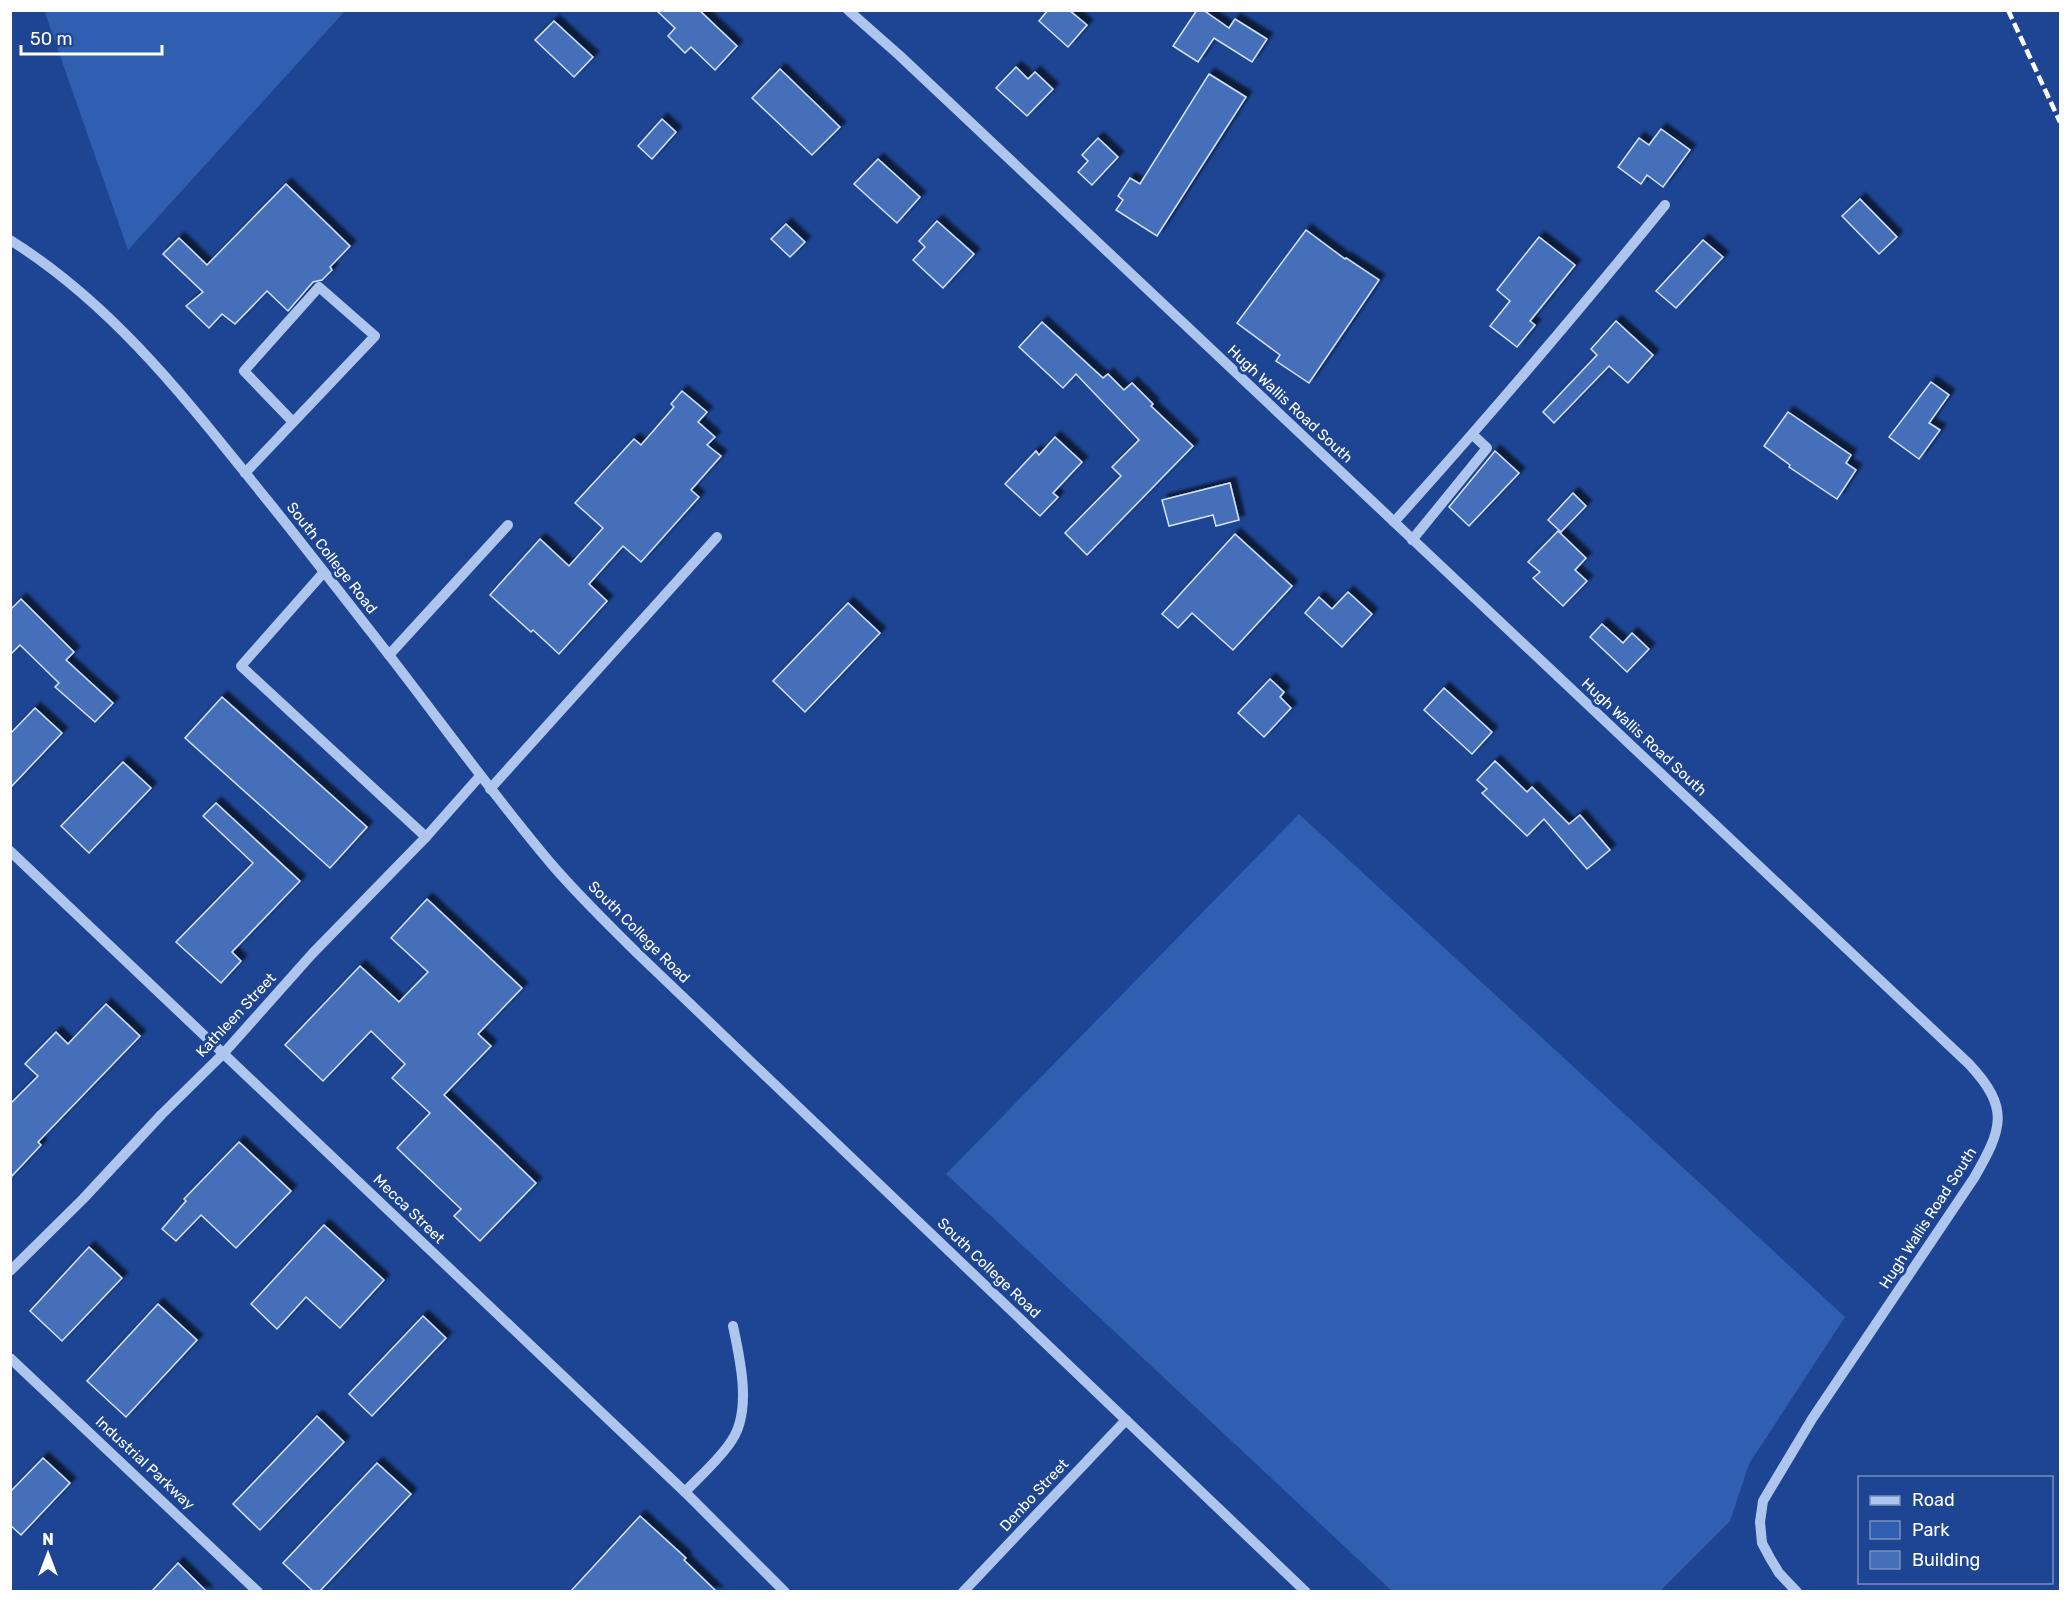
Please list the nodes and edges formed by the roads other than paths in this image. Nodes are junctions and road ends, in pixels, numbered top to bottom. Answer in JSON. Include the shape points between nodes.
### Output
{"nodes":[{"id":1,"x":848,"y":10,"type":"edge"},
{"id":2,"x":1665,"y":205,"type":"dead end"},
{"id":3,"x":10,"y":240,"type":"edge"},
{"id":4,"x":293,"y":422,"type":"junction"},
{"id":5,"x":1473,"y":435,"type":"junction"},
{"id":6,"x":245,"y":473,"type":"junction"},
{"id":7,"x":1394,"y":522,"type":"junction"},
{"id":8,"x":508,"y":525,"type":"dead end"},
{"id":9,"x":717,"y":537,"type":"dead end"},
{"id":10,"x":1412,"y":540,"type":"junction"},
{"id":11,"x":324,"y":572,"type":"junction"},
{"id":12,"x":389,"y":655,"type":"junction"},
{"id":13,"x":480,"y":776,"type":"junction"},
{"id":14,"x":490,"y":789,"type":"junction"},
{"id":15,"x":426,"y":837,"type":"junction"},
{"id":16,"x":10,"y":851,"type":"edge"},
{"id":17,"x":223,"y":1054,"type":"junction"},
{"id":18,"x":10,"y":1271,"type":"edge"},
{"id":19,"x":733,"y":1326,"type":"dead end"},
{"id":20,"x":10,"y":1358,"type":"edge"},
{"id":21,"x":1126,"y":1419,"type":"junction"},
{"id":22,"x":685,"y":1492,"type":"junction"},
{"id":23,"x":258,"y":1592,"type":"edge"},
{"id":24,"x":785,"y":1592,"type":"edge"},
{"id":25,"x":963,"y":1592,"type":"edge"},
{"id":26,"x":1306,"y":1592,"type":"edge"},
{"id":27,"x":1797,"y":1592,"type":"edge"}],
"edges":[{"from":1,"to":7,"type":"street","name":"Hugh Wallis Road South"},
{"from":2,"to":5,"type":"street"},
{"from":3,"to":6,"type":"street","name":"South College Road","via":[[79,290],[131,338]]},
{"from":4,"to":4,"type":"street","via":[[375,336],[320,287],[244,371]]},
{"from":4,"to":6,"type":"street"},
{"from":5,"to":7,"type":"street"},
{"from":5,"to":10,"type":"street","via":[[1487,448]]},
{"from":6,"to":11,"type":"street","name":"South College Road"},
{"from":7,"to":10,"type":"street","name":"Hugh Wallis Road South"},
{"from":8,"to":12,"type":"street"},
{"from":9,"to":14,"type":"street"},
{"from":10,"to":27,"type":"street","name":"Hugh Wallis Road South","via":[[1969,1064],[1990,1089],[1997,1107],[1997,1131],[1974,1178],[1812,1419],[1763,1501],[1762,1542],[1779,1573]]},
{"from":11,"to":12,"type":"street","name":"South College Road"},
{"from":11,"to":15,"type":"street","via":[[241,666]]},
{"from":12,"to":13,"type":"street","name":"South College Road"},
{"from":13,"to":14,"type":"street","name":"South College Road"},
{"from":13,"to":15,"type":"street","name":"Kathleen Street"},
{"from":14,"to":21,"type":"street","name":"South College Road","via":[[554,867],[637,953]]},
{"from":15,"to":17,"type":"street","name":"Kathleen Street","via":[[312,954]]},
{"from":16,"to":17,"type":"street","name":"Mecca Street"},
{"from":17,"to":18,"type":"street","name":"Kathleen Street"},
{"from":17,"to":22,"type":"street","name":"Mecca Street"},
{"from":19,"to":22,"type":"street","via":[[742,1388],[741,1420],[732,1440]]},
{"from":20,"to":23,"type":"street","name":"Industrial Parkway"},
{"from":21,"to":25,"type":"street","name":"Denbo Street"},
{"from":21,"to":26,"type":"street","name":"South College Road"},
{"from":22,"to":24,"type":"street","name":"Mecca Street"}]}
